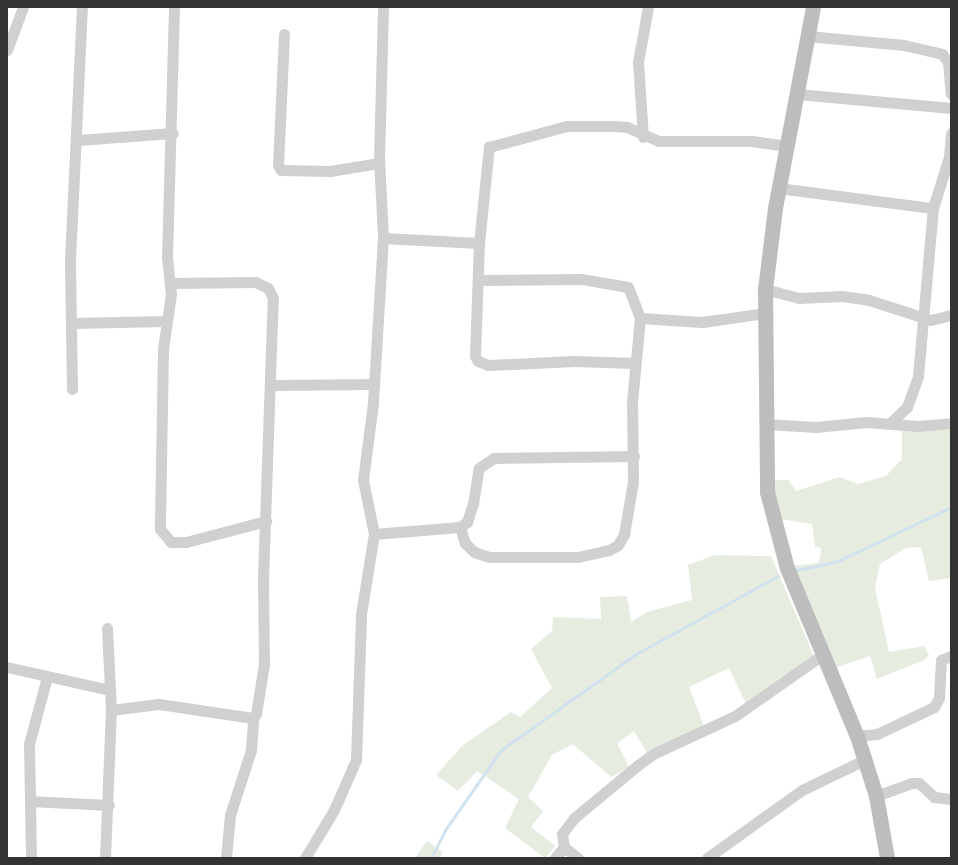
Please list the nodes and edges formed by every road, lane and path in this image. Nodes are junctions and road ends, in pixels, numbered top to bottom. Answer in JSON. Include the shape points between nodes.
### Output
{"nodes":[{"id":1,"x":23,"y":7,"type":"edge"},
{"id":2,"x":82,"y":7,"type":"edge"},
{"id":3,"x":174,"y":7,"type":"edge"},
{"id":4,"x":383,"y":7,"type":"edge"},
{"id":5,"x":648,"y":7,"type":"edge"},
{"id":6,"x":813,"y":7,"type":"edge"},
{"id":7,"x":284,"y":34,"type":"dead end"},
{"id":8,"x":808,"y":36,"type":"junction"},
{"id":9,"x":7,"y":50,"type":"edge"},
{"id":10,"x":797,"y":94,"type":"junction"},
{"id":11,"x":951,"y":94,"type":"edge"},
{"id":12,"x":951,"y":108,"type":"edge"},
{"id":13,"x":173,"y":133,"type":"junction"},
{"id":14,"x":951,"y":133,"type":"edge"},
{"id":15,"x":643,"y":137,"type":"junction"},
{"id":16,"x":78,"y":140,"type":"junction"},
{"id":17,"x":786,"y":146,"type":"junction"},
{"id":18,"x":379,"y":163,"type":"junction"},
{"id":19,"x":778,"y":188,"type":"junction"},
{"id":20,"x":933,"y":208,"type":"junction"},
{"id":21,"x":383,"y":238,"type":"junction"},
{"id":22,"x":479,"y":243,"type":"junction"},
{"id":23,"x":478,"y":280,"type":"junction"},
{"id":24,"x":172,"y":283,"type":"junction"},
{"id":25,"x":765,"y":289,"type":"junction"},
{"id":26,"x":765,"y":313,"type":"junction"},
{"id":27,"x":951,"y":316,"type":"edge"},
{"id":28,"x":640,"y":318,"type":"junction"},
{"id":29,"x":921,"y":319,"type":"junction"},
{"id":30,"x":166,"y":321,"type":"junction"},
{"id":31,"x":71,"y":323,"type":"junction"},
{"id":32,"x":635,"y":363,"type":"junction"},
{"id":33,"x":374,"y":384,"type":"junction"},
{"id":34,"x":272,"y":385,"type":"junction"},
{"id":35,"x":72,"y":389,"type":"dead end"},
{"id":36,"x":891,"y":422,"type":"junction"},
{"id":37,"x":951,"y":423,"type":"edge"},
{"id":38,"x":765,"y":424,"type":"junction"},
{"id":39,"x":634,"y":456,"type":"junction"},
{"id":40,"x":266,"y":521,"type":"junction"},
{"id":41,"x":460,"y":527,"type":"junction"},
{"id":42,"x":374,"y":534,"type":"junction"},
{"id":43,"x":107,"y":628,"type":"dead end"},
{"id":44,"x":822,"y":655,"type":"junction"},
{"id":45,"x":951,"y":656,"type":"edge"},
{"id":46,"x":7,"y":667,"type":"edge"},
{"id":47,"x":47,"y":677,"type":"junction"},
{"id":48,"x":110,"y":690,"type":"junction"},
{"id":49,"x":110,"y":710,"type":"junction"},
{"id":50,"x":253,"y":718,"type":"junction"},
{"id":51,"x":857,"y":736,"type":"junction"},
{"id":52,"x":864,"y":760,"type":"junction"},
{"id":53,"x":876,"y":796,"type":"junction"},
{"id":54,"x":951,"y":799,"type":"edge"},
{"id":55,"x":30,"y":801,"type":"junction"},
{"id":56,"x":109,"y":805,"type":"junction"},
{"id":57,"x":564,"y":847,"type":"junction"},
{"id":58,"x":31,"y":858,"type":"edge"},
{"id":59,"x":105,"y":858,"type":"edge"},
{"id":60,"x":226,"y":858,"type":"edge"},
{"id":61,"x":305,"y":858,"type":"edge"},
{"id":62,"x":555,"y":858,"type":"edge"},
{"id":63,"x":578,"y":858,"type":"edge"},
{"id":64,"x":707,"y":858,"type":"edge"},
{"id":65,"x":887,"y":858,"type":"edge"}],
"edges":[{"from":1,"to":9,"type":"street"},
{"from":2,"to":16,"type":"street","via":[[75,93]]},
{"from":3,"to":13,"type":"street"},
{"from":4,"to":18,"type":"street"},
{"from":5,"to":15,"type":"street","via":[[638,62]]},
{"from":6,"to":8,"type":"street"},
{"from":7,"to":18,"type":"street","via":[[278,166],[281,170],[330,171]]},
{"from":8,"to":10,"type":"street"},
{"from":8,"to":11,"type":"street","via":[[904,45],[942,54],[948,62]]},
{"from":10,"to":12,"type":"street"},
{"from":10,"to":17,"type":"street"},
{"from":13,"to":16,"type":"street"},
{"from":13,"to":24,"type":"street","via":[[167,257]]},
{"from":14,"to":20,"type":"street","via":[[949,157]]},
{"from":15,"to":17,"type":"street","via":[[658,142],[752,141]]},
{"from":15,"to":22,"type":"street","via":[[627,127],[567,126],[492,145],[487,150]]},
{"from":16,"to":31,"type":"street","via":[[70,260]]},
{"from":17,"to":19,"type":"street"},
{"from":18,"to":21,"type":"street"},
{"from":19,"to":20,"type":"street"},
{"from":19,"to":25,"type":"street"},
{"from":20,"to":29,"type":"street","via":[[930,264]]},
{"from":21,"to":22,"type":"street"},
{"from":21,"to":33,"type":"street"},
{"from":22,"to":23,"type":"street"},
{"from":23,"to":28,"type":"street","via":[[581,279],[624,283],[630,290]]},
{"from":23,"to":32,"type":"street","via":[[475,356],[478,361],[488,365],[574,361]]},
{"from":24,"to":30,"type":"street"},
{"from":24,"to":34,"type":"street","via":[[255,282],[268,288],[275,312]]},
{"from":25,"to":26,"type":"street"},
{"from":25,"to":29,"type":"street","via":[[799,298],[842,296],[869,300]]},
{"from":26,"to":28,"type":"street","via":[[702,322]]},
{"from":26,"to":38,"type":"street"},
{"from":27,"to":29,"type":"street"},
{"from":28,"to":32,"type":"street"},
{"from":29,"to":36,"type":"street","via":[[918,376],[907,407]]},
{"from":30,"to":31,"type":"street"},
{"from":30,"to":40,"type":"street","via":[[160,529],[171,542],[201,540]]},
{"from":31,"to":35,"type":"street"},
{"from":32,"to":39,"type":"street"},
{"from":33,"to":34,"type":"street"},
{"from":33,"to":42,"type":"street","via":[[363,480]]},
{"from":34,"to":40,"type":"street"},
{"from":36,"to":37,"type":"street","via":[[918,426]]},
{"from":36,"to":38,"type":"street","via":[[816,427]]},
{"from":38,"to":44,"type":"street","via":[[770,513],[787,568]]},
{"from":39,"to":41,"type":"street","via":[[522,456],[484,462],[467,522]]},
{"from":39,"to":41,"type":"street","via":[[624,534],[618,545],[609,550],[578,557],[489,557],[474,552],[465,543]]},
{"from":40,"to":50,"type":"street","via":[[264,664],[256,714]]},
{"from":41,"to":42,"type":"street"},
{"from":42,"to":61,"type":"street","via":[[361,614],[356,760],[334,810]]},
{"from":43,"to":48,"type":"street"},
{"from":44,"to":51,"type":"street"},
{"from":44,"to":57,"type":"street","via":[[735,716],[653,754],[638,765],[574,818],[562,834]]},
{"from":45,"to":51,"type":"street","via":[[941,660],[939,698],[934,707],[877,734]]},
{"from":46,"to":47,"type":"street"},
{"from":47,"to":48,"type":"street"},
{"from":47,"to":55,"type":"street","via":[[30,730]]},
{"from":48,"to":49,"type":"street"},
{"from":49,"to":50,"type":"street","via":[[159,704]]},
{"from":49,"to":56,"type":"street"},
{"from":50,"to":60,"type":"street","via":[[250,750],[230,815]]},
{"from":51,"to":52,"type":"street"},
{"from":52,"to":53,"type":"street"},
{"from":52,"to":64,"type":"street","via":[[802,790]]},
{"from":53,"to":54,"type":"street","via":[[919,783],[934,798]]},
{"from":53,"to":65,"type":"street"},
{"from":55,"to":56,"type":"street"},
{"from":55,"to":58,"type":"street"},
{"from":56,"to":59,"type":"street"},
{"from":57,"to":62,"type":"street"},
{"from":57,"to":63,"type":"street"}]}
